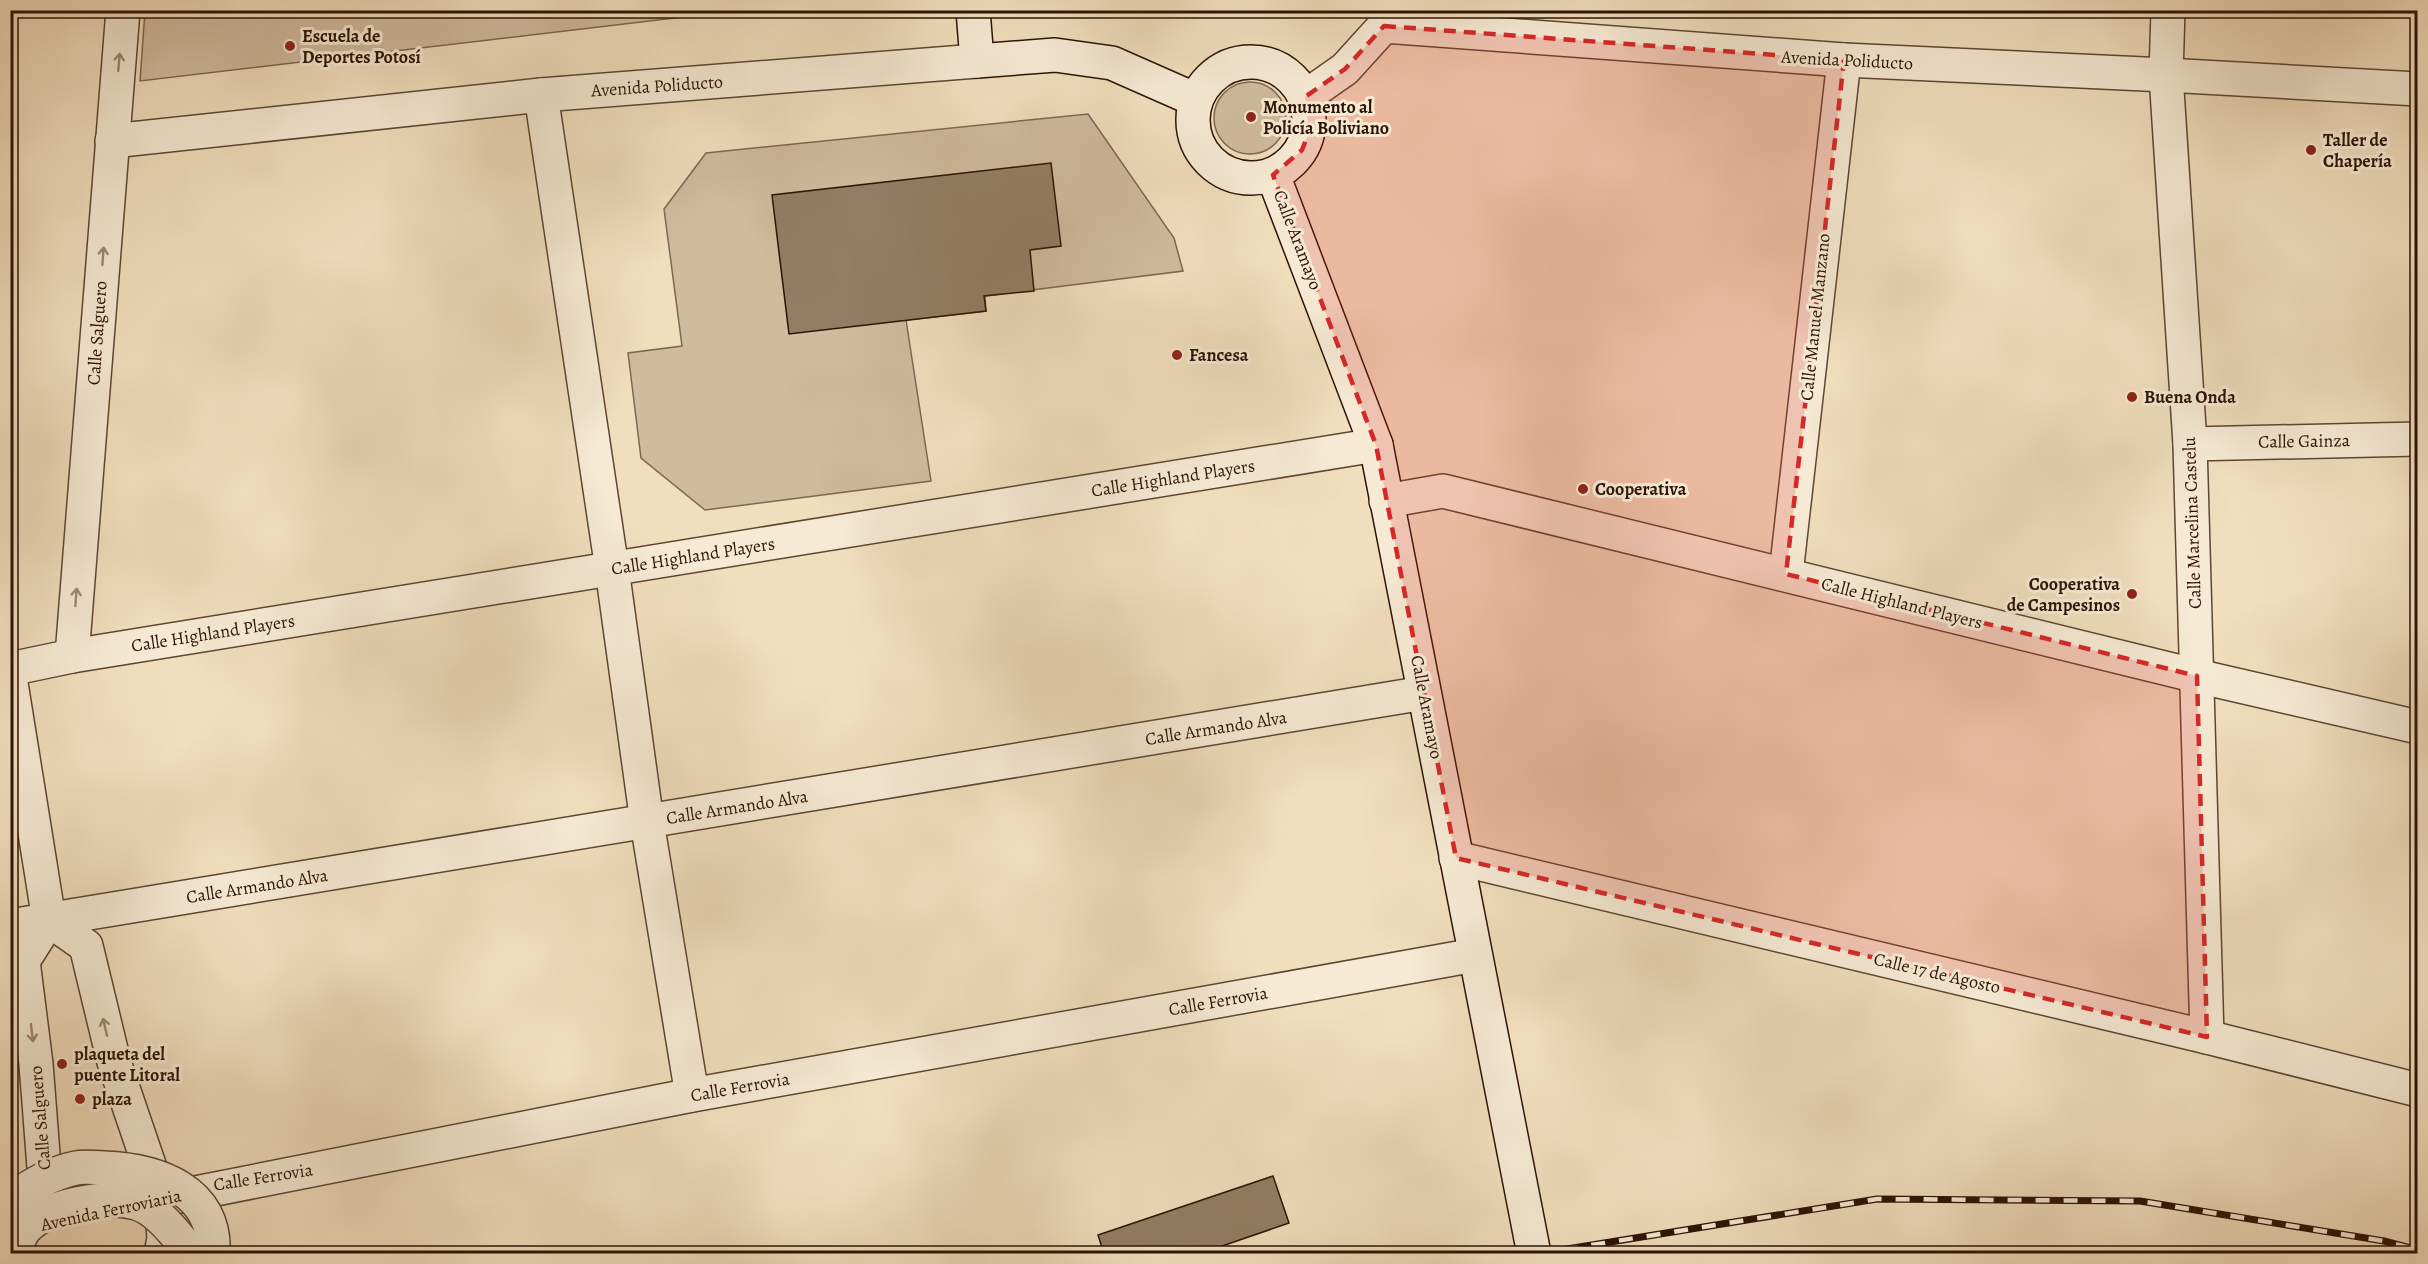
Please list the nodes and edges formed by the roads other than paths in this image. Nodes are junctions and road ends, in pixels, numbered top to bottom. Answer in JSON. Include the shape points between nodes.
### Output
{"nodes":[{"id":1,"x":123,"y":10,"type":"edge"},
{"id":2,"x":973,"y":10,"type":"edge"},
{"id":3,"x":2168,"y":10,"type":"edge"},
{"id":4,"x":1387,"y":18,"type":"edge"},
{"id":5,"x":1844,"y":60,"type":"junction"},
{"id":6,"x":977,"y":61,"type":"junction"},
{"id":7,"x":2166,"y":75,"type":"junction"},
{"id":8,"x":2418,"y":89,"type":"edge"},
{"id":9,"x":541,"y":95,"type":"junction"},
{"id":10,"x":1305,"y":97,"type":"junction"},
{"id":11,"x":1196,"y":100,"type":"junction"},
{"id":12,"x":112,"y":141,"type":"junction"},
{"id":13,"x":1273,"y":175,"type":"junction"},
{"id":14,"x":2418,"y":439,"type":"edge"},
{"id":15,"x":2190,"y":444,"type":"junction"},
{"id":16,"x":1376,"y":445,"type":"junction"},
{"id":17,"x":1386,"y":501,"type":"junction"},
{"id":18,"x":612,"y":569,"type":"junction"},
{"id":19,"x":1786,"y":574,"type":"junction"},
{"id":20,"x":72,"y":656,"type":"junction"},
{"id":21,"x":10,"y":669,"type":"edge"},
{"id":22,"x":2198,"y":676,"type":"junction"},
{"id":23,"x":10,"y":677,"type":"edge"},
{"id":24,"x":1424,"y":693,"type":"junction"},
{"id":25,"x":2418,"y":727,"type":"edge"},
{"id":26,"x":646,"y":822,"type":"junction"},
{"id":27,"x":1456,"y":858,"type":"junction"},
{"id":28,"x":49,"y":920,"type":"junction"},
{"id":29,"x":10,"y":926,"type":"edge"},
{"id":30,"x":1475,"y":955,"type":"junction"},
{"id":31,"x":2207,"y":1037,"type":"junction"},
{"id":32,"x":2418,"y":1090,"type":"edge"},
{"id":33,"x":692,"y":1095,"type":"junction"},
{"id":34,"x":147,"y":1163,"type":"junction"},
{"id":35,"x":45,"y":1180,"type":"junction"},
{"id":36,"x":10,"y":1189,"type":"edge"},
{"id":37,"x":212,"y":1189,"type":"junction"},
{"id":38,"x":161,"y":1200,"type":"junction"},
{"id":39,"x":10,"y":1201,"type":"edge"},
{"id":40,"x":10,"y":1231,"type":"edge"},
{"id":41,"x":176,"y":1250,"type":"edge"},
{"id":42,"x":14,"y":1254,"type":"edge"},
{"id":43,"x":213,"y":1254,"type":"edge"},
{"id":44,"x":1534,"y":1254,"type":"edge"}],
"edges":[{"from":12,"to":1,"type":"street","name":"Calle Salguero","one_way":true},
{"from":2,"to":6,"type":"street"},
{"from":3,"to":7,"type":"street","name":"Calle Marcelina Castelu"},
{"from":4,"to":5,"type":"street","name":"Avenida Poliducto"},
{"from":4,"to":10,"type":"street","name":"Avenida Poliducto","via":[[1345,69]]},
{"from":5,"to":7,"type":"street","name":"Avenida Poliducto"},
{"from":5,"to":19,"type":"street","name":"Calle Manuel Manzano"},
{"from":6,"to":9,"type":"street","name":"Avenida Poliducto"},
{"from":6,"to":11,"type":"street","name":"Avenida Poliducto","via":[[1055,55],[1112,63]]},
{"from":7,"to":8,"type":"street","name":"Avenida Poliducto"},
{"from":7,"to":15,"type":"street","name":"Calle Marcelina Castelu"},
{"from":9,"to":12,"type":"street","name":"Avenida Poliducto"},
{"from":9,"to":18,"type":"street"},
{"from":10,"to":11,"type":"street","via":[[1286,73],[1256,62],[1237,63],[1219,70],[1205,83]]},
{"from":10,"to":13,"type":"street","via":[[1309,132],[1302,150]]},
{"from":11,"to":13,"type":"street","via":[[1192,118],[1195,137],[1204,155],[1235,177]]},
{"from":20,"to":12,"type":"street","name":"Calle Salguero","one_way":true},
{"from":13,"to":16,"type":"street","name":"Calle Aramayo"},
{"from":14,"to":15,"type":"street","name":"Calle Gainza"},
{"from":15,"to":22,"type":"street","name":"Calle Marcelina Castelu"},
{"from":16,"to":17,"type":"street","name":"Calle Aramayo"},
{"from":16,"to":18,"type":"street","name":"Calle Highland Players"},
{"from":17,"to":19,"type":"street","name":"Calle Highland Players","via":[[1443,491]]},
{"from":17,"to":24,"type":"street","name":"Calle Aramayo"},
{"from":18,"to":20,"type":"street","name":"Calle Highland Players"},
{"from":18,"to":26,"type":"street"},
{"from":19,"to":22,"type":"street","name":"Calle Highland Players"},
{"from":20,"to":21,"type":"street","name":"Calle Highland Players"},
{"from":22,"to":25,"type":"street","name":"Calle Highland Players"},
{"from":22,"to":31,"type":"street","name":"Calle Marcelina Castelu"},
{"from":23,"to":28,"type":"street"},
{"from":24,"to":26,"type":"street","name":"Calle Armando Alva"},
{"from":24,"to":27,"type":"street","name":"Calle Aramayo"},
{"from":26,"to":28,"type":"street","name":"Calle Armando Alva"},
{"from":26,"to":33,"type":"street"},
{"from":27,"to":30,"type":"street","name":"Calle Aramayo"},
{"from":27,"to":31,"type":"street","name":"Calle 17 de Agosto"},
{"from":28,"to":29,"type":"street","name":"Calle Armando Alva"},
{"from":34,"to":28,"type":"street","one_way":true,"via":[[114,1062],[87,946]]},
{"from":28,"to":35,"type":"street","name":"Calle Salguero","one_way":true,"via":[[23,961]]},
{"from":30,"to":33,"type":"street","name":"Calle Ferrovia"},
{"from":30,"to":44,"type":"street","name":"Calle Aramayo"},
{"from":31,"to":32,"type":"street","name":"Calle 17 de Agosto"},
{"from":33,"to":37,"type":"street","name":"Calle Ferrovia"},
{"from":34,"to":35,"type":"street"},
{"from":34,"to":37,"type":"street","name":"Calle Ferrovia"},
{"from":34,"to":38,"type":"street"},
{"from":35,"to":36,"type":"street"},
{"from":37,"to":38,"type":"street","name":"Avenida Ferroviaria"},
{"from":38,"to":40,"type":"street","name":"Avenida Ferroviaria"},
{"from":38,"to":41,"type":"street","via":[[164,1238]]},
{"from":39,"to":43,"type":"street","bridge":true,"via":[[29,1186],[77,1167],[146,1172],[180,1187],[206,1212],[214,1237]]},
{"from":41,"to":42,"type":"street","bridge":true,"via":[[167,1223],[137,1203],[98,1201],[58,1208],[28,1225]]}]}
